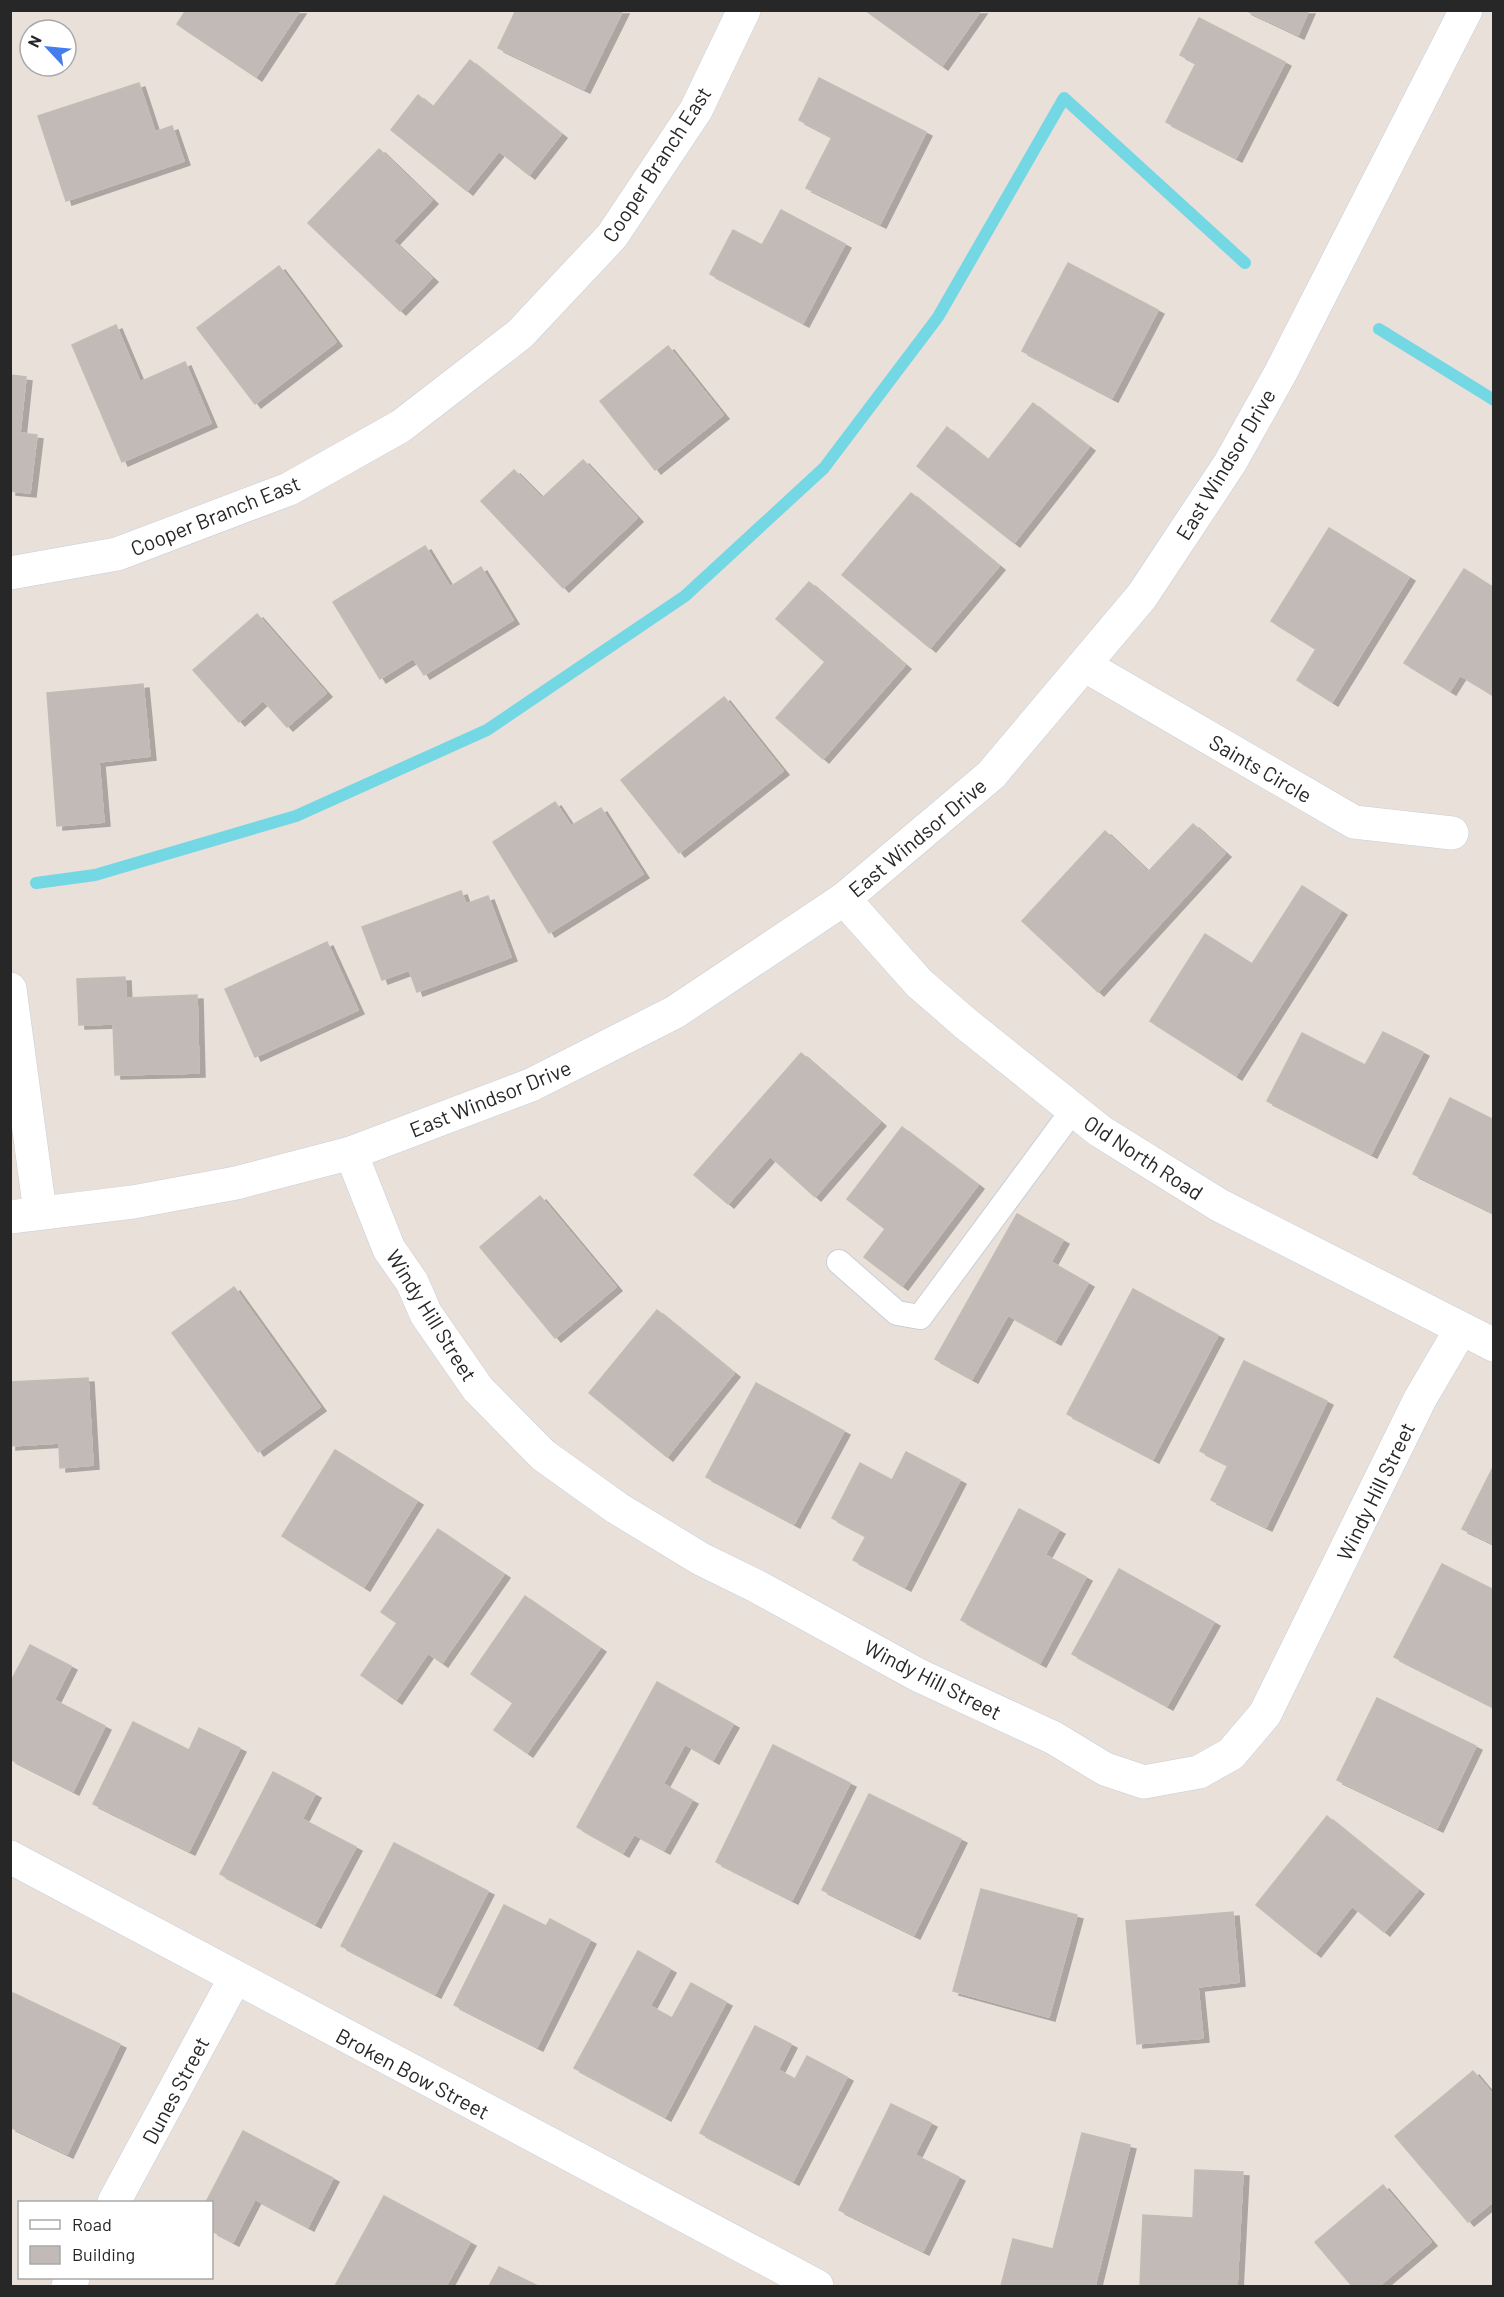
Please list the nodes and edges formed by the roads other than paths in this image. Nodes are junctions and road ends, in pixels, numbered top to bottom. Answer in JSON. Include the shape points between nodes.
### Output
{"nodes":[{"id":1,"x":744,"y":10,"type":"edge"},
{"id":2,"x":1466,"y":10,"type":"edge"},
{"id":3,"x":10,"y":573,"type":"edge"},
{"id":4,"x":1083,"y":665,"type":"junction"},
{"id":5,"x":1452,"y":833,"type":"dead end"},
{"id":6,"x":844,"y":899,"type":"junction"},
{"id":7,"x":10,"y":989,"type":"edge"},
{"id":8,"x":1073,"y":1110,"type":"junction"},
{"id":9,"x":351,"y":1153,"type":"junction"},
{"id":10,"x":25,"y":1215,"type":"edge"},
{"id":11,"x":839,"y":1262,"type":"dead end"},
{"id":12,"x":1461,"y":1329,"type":"junction"},
{"id":13,"x":1494,"y":1346,"type":"edge"},
{"id":14,"x":10,"y":1857,"type":"edge"},
{"id":15,"x":235,"y":1978,"type":"junction"},
{"id":16,"x":115,"y":2201,"type":"edge"},
{"id":17,"x":817,"y":2286,"type":"edge"}],
"edges":[{"from":1,"to":3,"type":"street","name":"Cooper Branch East","via":[[696,110],[612,236],[520,334],[401,426],[289,489],[117,554]]},
{"from":2,"to":4,"type":"street","name":"East Windsor Drive","via":[[1281,372],[1230,463],[1143,596]]},
{"from":4,"to":5,"type":"street","name":"Saints Circle","via":[[1354,822]]},
{"from":4,"to":6,"type":"street","name":"East Windsor Drive","via":[[991,775]]},
{"from":6,"to":8,"type":"street","name":"Old North Road","via":[[919,983]]},
{"from":6,"to":9,"type":"street","name":"East Windsor Drive","via":[[675,1012],[531,1085]]},
{"from":7,"to":10,"type":"street"},
{"from":8,"to":11,"type":"lane","via":[[920,1317],[897,1313]]},
{"from":8,"to":12,"type":"street","name":"Old North Road","via":[[1219,1205]]},
{"from":9,"to":10,"type":"street","name":"East Windsor Drive","via":[[236,1183],[134,1202]]},
{"from":9,"to":12,"type":"street","name":"Windy Hill Street","via":[[389,1249],[412,1282],[426,1314],[478,1389],[543,1455],[617,1508],[702,1559],[918,1675],[1054,1738],[1105,1769],[1144,1782],[1199,1772],[1231,1754],[1265,1714],[1420,1399]]},
{"from":12,"to":13,"type":"street","name":"Old North Road"},
{"from":14,"to":15,"type":"street","name":"Broken Bow Street"},
{"from":15,"to":16,"type":"street","name":"Dunes Street"},
{"from":15,"to":17,"type":"street","name":"Broken Bow Street"}]}
